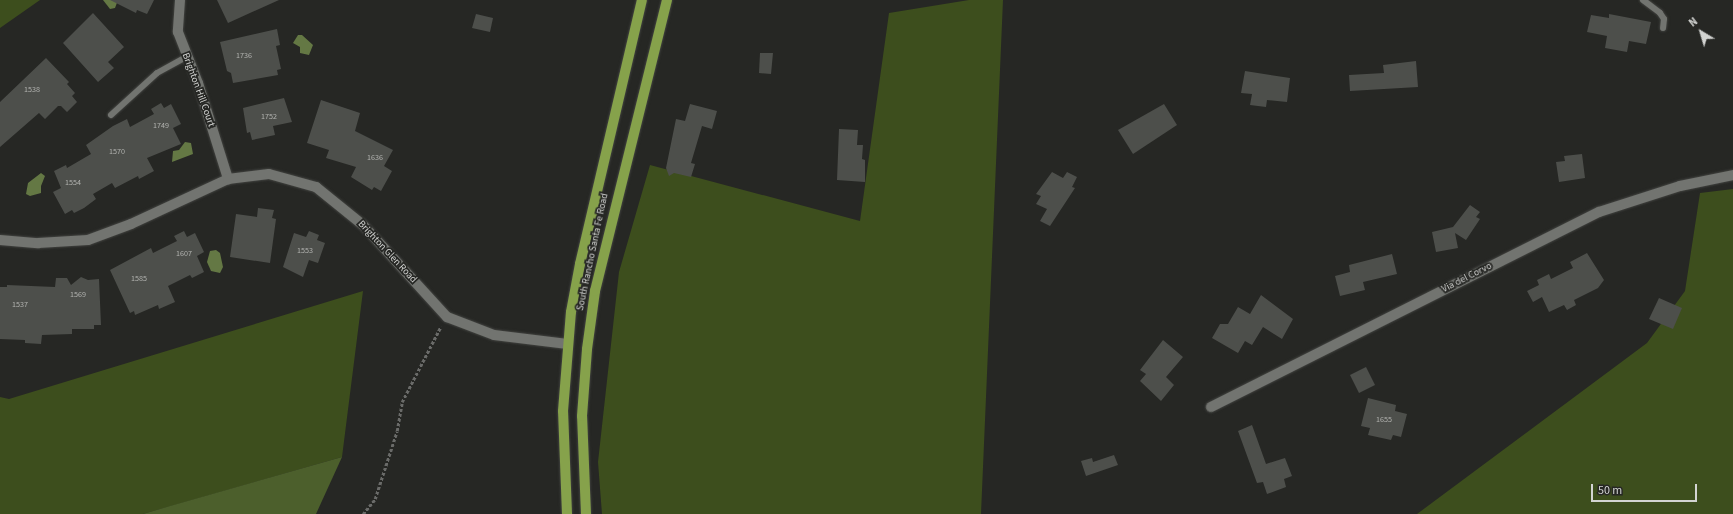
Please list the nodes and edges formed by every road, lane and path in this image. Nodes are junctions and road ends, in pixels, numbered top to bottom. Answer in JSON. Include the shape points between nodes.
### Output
{"nodes":[{"id":1,"x":180,"y":0,"type":"edge"},
{"id":2,"x":642,"y":0,"type":"edge"},
{"id":3,"x":667,"y":0,"type":"edge"},
{"id":4,"x":1643,"y":0,"type":"edge"},
{"id":5,"x":1663,"y":28,"type":"dead end"},
{"id":6,"x":186,"y":57,"type":"junction"},
{"id":7,"x":111,"y":115,"type":"dead end"},
{"id":8,"x":1733,"y":175,"type":"edge"},
{"id":9,"x":228,"y":179,"type":"junction"},
{"id":10,"x":0,"y":240,"type":"edge"},
{"id":11,"x":447,"y":317,"type":"junction"},
{"id":12,"x":567,"y":344,"type":"junction"},
{"id":13,"x":1211,"y":407,"type":"dead end"},
{"id":14,"x":363,"y":514,"type":"edge"},
{"id":15,"x":567,"y":514,"type":"edge"},
{"id":16,"x":586,"y":514,"type":"edge"}],
"edges":[{"from":1,"to":6,"type":"street","name":"Brighton Hill Court","via":[[178,32]]},
{"from":2,"to":12,"type":"main road","name":"South Rancho Santa Fe Road","via":[[580,264]]},
{"from":3,"to":16,"type":"main road","name":"South Rancho Santa Fe Road","via":[[595,291],[582,416]]},
{"from":4,"to":5,"type":"lane","via":[[1660,13],[1664,19]]},
{"from":6,"to":7,"type":"lane","via":[[157,73]]},
{"from":6,"to":9,"type":"street","name":"Brighton Hill Court","via":[[198,83]]},
{"from":8,"to":13,"type":"street","name":"Via del Corvo","via":[[1680,186],[1599,212]]},
{"from":9,"to":10,"type":"street","name":"Brighton Glen Road","via":[[131,224],[88,240],[38,243]]},
{"from":9,"to":11,"type":"street","name":"Brighton Glen Road","via":[[269,174],[316,187],[363,225]]},
{"from":11,"to":12,"type":"street","name":"Brighton Glen Road","via":[[494,335]]},
{"from":11,"to":14,"type":"path","via":[[431,342],[402,402],[397,431],[375,499]]},
{"from":12,"to":15,"type":"main road","name":"South Rancho Santa Fe Road","via":[[563,411]]}]}
